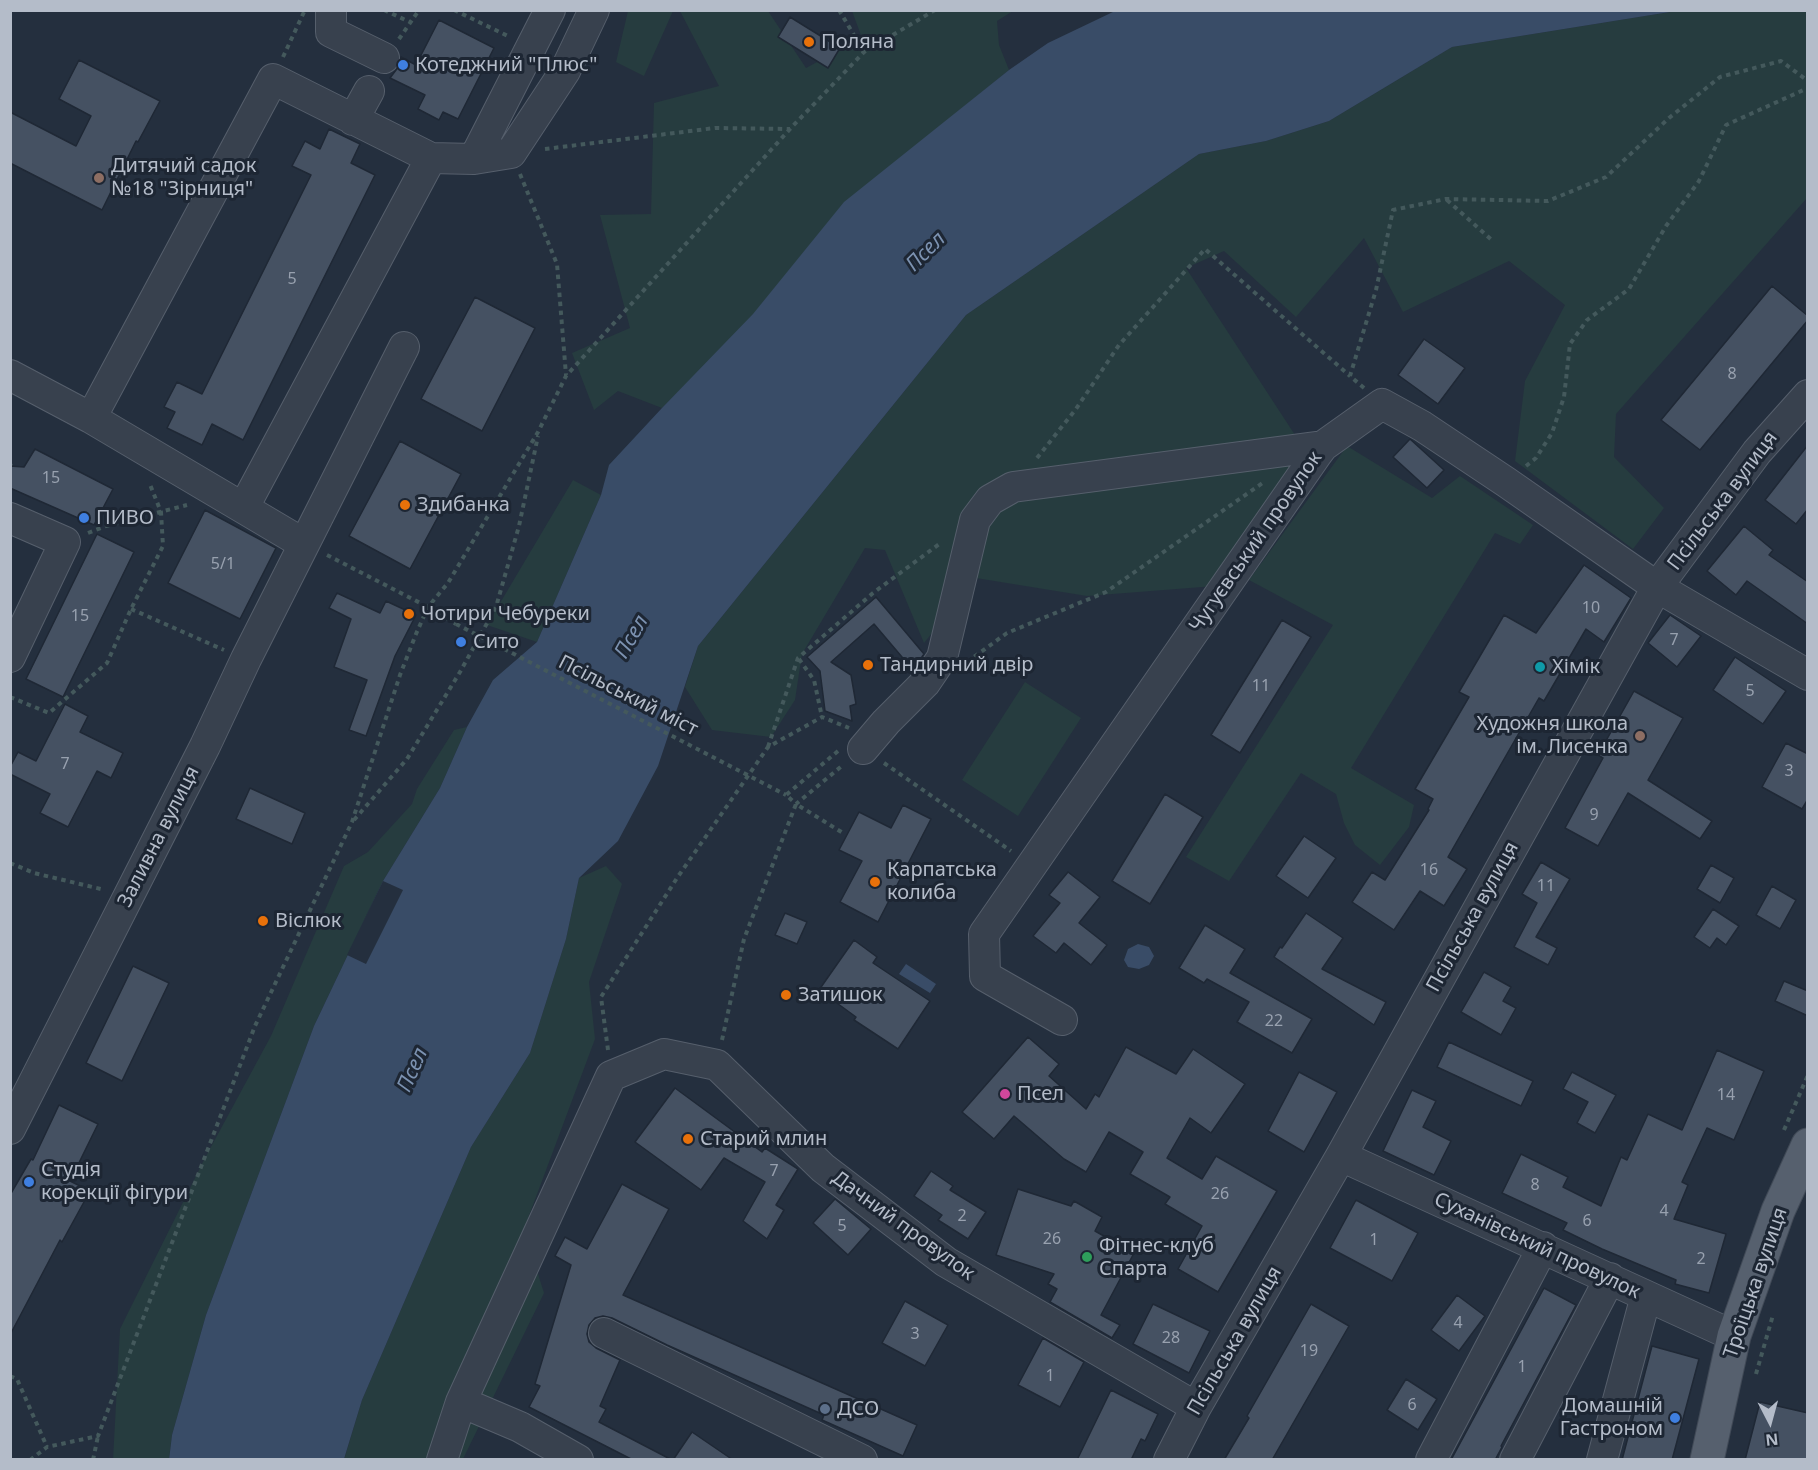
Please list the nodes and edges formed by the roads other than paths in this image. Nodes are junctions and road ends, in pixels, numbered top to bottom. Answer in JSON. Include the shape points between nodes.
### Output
{"nodes":[{"id":1,"x":331,"y":10,"type":"edge"},
{"id":2,"x":550,"y":10,"type":"edge"},
{"id":3,"x":594,"y":10,"type":"edge"},
{"id":4,"x":384,"y":58,"type":"dead end"},
{"id":5,"x":369,"y":91,"type":"dead end"},
{"id":6,"x":353,"y":120,"type":"junction"},
{"id":7,"x":431,"y":158,"type":"junction"},
{"id":8,"x":474,"y":159,"type":"junction"},
{"id":9,"x":404,"y":347,"type":"dead end"},
{"id":10,"x":10,"y":375,"type":"edge"},
{"id":11,"x":1808,"y":395,"type":"edge"},
{"id":12,"x":91,"y":418,"type":"junction"},
{"id":13,"x":1323,"y":446,"type":"junction"},
{"id":14,"x":235,"y":502,"type":"junction"},
{"id":15,"x":10,"y":518,"type":"edge"},
{"id":16,"x":304,"y":544,"type":"junction"},
{"id":17,"x":1657,"y":587,"type":"junction"},
{"id":18,"x":10,"y":657,"type":"edge"},
{"id":19,"x":1808,"y":675,"type":"edge"},
{"id":20,"x":867,"y":743,"type":"road end"},
{"id":21,"x":1062,"y":1020,"type":"dead end"},
{"id":22,"x":10,"y":1129,"type":"edge"},
{"id":23,"x":1808,"y":1145,"type":"edge"},
{"id":24,"x":1341,"y":1156,"type":"junction"},
{"id":25,"x":1543,"y":1247,"type":"junction"},
{"id":26,"x":1610,"y":1278,"type":"junction"},
{"id":27,"x":1646,"y":1296,"type":"junction"},
{"id":28,"x":604,"y":1333,"type":"dead end"},
{"id":29,"x":1734,"y":1336,"type":"junction"},
{"id":30,"x":461,"y":1401,"type":"junction"},
{"id":31,"x":1196,"y":1407,"type":"junction"},
{"id":32,"x":442,"y":1460,"type":"edge"},
{"id":33,"x":578,"y":1460,"type":"edge"},
{"id":34,"x":862,"y":1460,"type":"edge"},
{"id":35,"x":1169,"y":1460,"type":"edge"},
{"id":36,"x":1431,"y":1460,"type":"edge"},
{"id":37,"x":1515,"y":1460,"type":"edge"},
{"id":38,"x":1602,"y":1460,"type":"edge"},
{"id":39,"x":1707,"y":1460,"type":"edge"}],
"edges":[{"from":1,"to":4,"type":"street","via":[[331,32]]},
{"from":2,"to":8,"type":"street"},
{"from":3,"to":8,"type":"street","via":[[565,71],[511,153]]},
{"from":5,"to":6,"type":"street"},
{"from":6,"to":7,"type":"street"},
{"from":6,"to":12,"type":"street","via":[[273,80]]},
{"from":7,"to":8,"type":"street"},
{"from":7,"to":14,"type":"street"},
{"from":9,"to":16,"type":"street","name":"Заливна вулиця"},
{"from":10,"to":12,"type":"street"},
{"from":11,"to":17,"type":"street","name":"Псільська вулиця","via":[[1757,452]]},
{"from":12,"to":14,"type":"street"},
{"from":13,"to":17,"type":"street","name":"Чугуєвський провулок","via":[[1382,404],[1422,426]]},
{"from":13,"to":20,"type":"street","via":[[1013,487],[990,500],[975,520],[942,658],[925,683]]},
{"from":13,"to":21,"type":"street","name":"Чугуєвський провулок","via":[[984,934],[985,976]]},
{"from":14,"to":16,"type":"street"},
{"from":15,"to":18,"type":"street","via":[[64,542]]},
{"from":16,"to":22,"type":"street","name":"Заливна вулиця"},
{"from":17,"to":19,"type":"street"},
{"from":17,"to":24,"type":"street","name":"Псільська вулиця"},
{"from":23,"to":29,"type":"main road","name":"Троїцька вулиця","via":[[1778,1211]]},
{"from":24,"to":25,"type":"street","name":"Суханівський провулок"},
{"from":24,"to":31,"type":"street","name":"Псільська вулиця"},
{"from":25,"to":26,"type":"street","name":"Суханівський провулок"},
{"from":25,"to":36,"type":"street"},
{"from":26,"to":27,"type":"street","name":"Суханівський провулок"},
{"from":26,"to":37,"type":"street"},
{"from":27,"to":29,"type":"street","name":"Суханівський провулок"},
{"from":27,"to":38,"type":"street"},
{"from":28,"to":34,"type":"street"},
{"from":29,"to":39,"type":"main road","name":"Троїцька вулиця"},
{"from":30,"to":31,"type":"street","name":"Дачний провулок","via":[[611,1076],[664,1054],[717,1065],[823,1168],[946,1262]]},
{"from":30,"to":32,"type":"street"},
{"from":30,"to":33,"type":"street","via":[[520,1427]]},
{"from":31,"to":35,"type":"street","name":"Псільська вулиця"}]}
